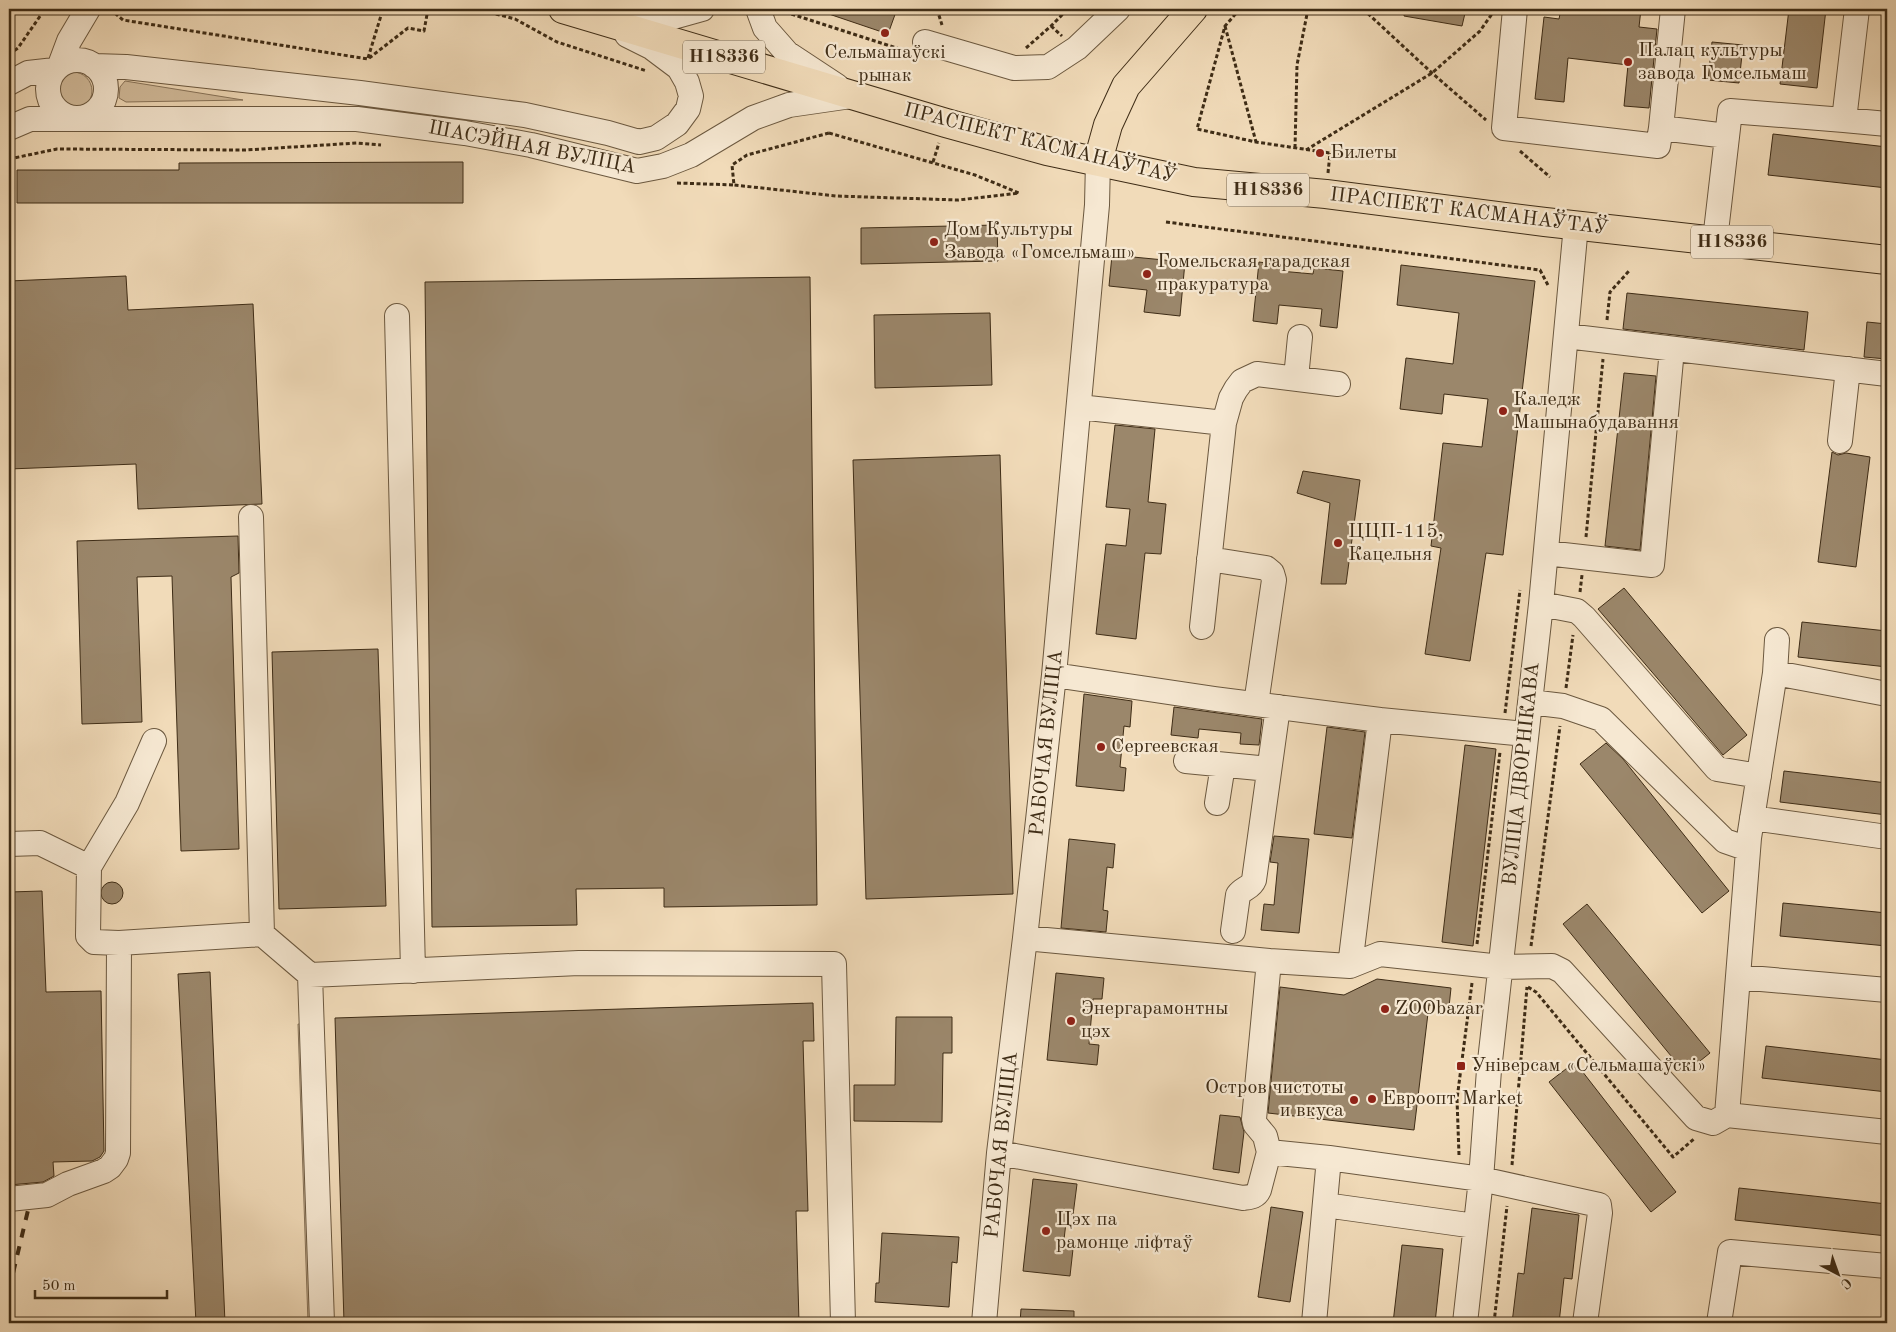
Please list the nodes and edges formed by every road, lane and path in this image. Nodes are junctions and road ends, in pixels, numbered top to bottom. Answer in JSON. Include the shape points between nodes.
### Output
{"nodes":[{"id":1,"x":45,"y":9,"type":"edge"},
{"id":2,"x":88,"y":9,"type":"edge"},
{"id":3,"x":110,"y":9,"type":"edge"},
{"id":4,"x":383,"y":9,"type":"edge"},
{"id":5,"x":428,"y":9,"type":"edge"},
{"id":6,"x":477,"y":9,"type":"edge"},
{"id":7,"x":563,"y":9,"type":"edge"},
{"id":8,"x":702,"y":9,"type":"edge"},
{"id":9,"x":758,"y":9,"type":"edge"},
{"id":10,"x":776,"y":9,"type":"edge"},
{"id":11,"x":1118,"y":9,"type":"edge"},
{"id":12,"x":1193,"y":9,"type":"edge"},
{"id":13,"x":1240,"y":9,"type":"edge"},
{"id":14,"x":1308,"y":9,"type":"edge"},
{"id":15,"x":1363,"y":9,"type":"edge"},
{"id":16,"x":1496,"y":9,"type":"edge"},
{"id":17,"x":1515,"y":9,"type":"edge"},
{"id":18,"x":1673,"y":9,"type":"edge"},
{"id":19,"x":1857,"y":9,"type":"edge"},
{"id":20,"x":597,"y":19,"type":"junction"},
{"id":21,"x":1225,"y":26,"type":"junction"},
{"id":22,"x":918,"y":48,"type":"joint"},
{"id":23,"x":9,"y":54,"type":"edge"},
{"id":24,"x":368,"y":59,"type":"junction"},
{"id":25,"x":89,"y":64,"type":"junction"},
{"id":26,"x":58,"y":67,"type":"junction"},
{"id":27,"x":649,"y":72,"type":"dead end"},
{"id":28,"x":1432,"y":73,"type":"junction"},
{"id":29,"x":9,"y":84,"type":"edge"},
{"id":30,"x":851,"y":96,"type":"junction"},
{"id":31,"x":78,"y":119,"type":"junction"},
{"id":32,"x":1844,"y":120,"type":"junction"},
{"id":33,"x":1887,"y":124,"type":"edge"},
{"id":34,"x":1491,"y":125,"type":"dead end"},
{"id":35,"x":9,"y":128,"type":"edge"},
{"id":36,"x":1661,"y":128,"type":"junction"},
{"id":37,"x":1727,"y":136,"type":"junction"},
{"id":38,"x":1256,"y":142,"type":"junction"},
{"id":39,"x":1513,"y":144,"type":"dead end"},
{"id":40,"x":385,"y":145,"type":"dead end"},
{"id":41,"x":1295,"y":148,"type":"junction"},
{"id":42,"x":1306,"y":150,"type":"junction"},
{"id":43,"x":1388,"y":157,"type":"dead end"},
{"id":44,"x":9,"y":159,"type":"edge"},
{"id":45,"x":1098,"y":161,"type":"junction"},
{"id":46,"x":1550,"y":177,"type":"dead end"},
{"id":47,"x":670,"y":183,"type":"dead end"},
{"id":48,"x":734,"y":185,"type":"junction"},
{"id":49,"x":1166,"y":222,"type":"dead end"},
{"id":50,"x":1576,"y":224,"type":"junction"},
{"id":51,"x":1715,"y":240,"type":"junction"},
{"id":52,"x":1887,"y":260,"type":"edge"},
{"id":53,"x":1628,"y":271,"type":"dead end"},
{"id":54,"x":1549,"y":287,"type":"dead end"},
{"id":55,"x":397,"y":316,"type":"dead end"},
{"id":56,"x":1566,"y":336,"type":"junction"},
{"id":57,"x":1300,"y":337,"type":"dead end"},
{"id":58,"x":1605,"y":341,"type":"junction"},
{"id":59,"x":1672,"y":349,"type":"junction"},
{"id":60,"x":1848,"y":369,"type":"junction"},
{"id":61,"x":1887,"y":374,"type":"edge"},
{"id":62,"x":1296,"y":378,"type":"junction"},
{"id":63,"x":1338,"y":384,"type":"dead end"},
{"id":64,"x":1079,"y":407,"type":"junction"},
{"id":65,"x":1224,"y":423,"type":"junction"},
{"id":66,"x":1840,"y":441,"type":"dead end"},
{"id":67,"x":251,"y":517,"type":"dead end"},
{"id":68,"x":1546,"y":553,"type":"junction"},
{"id":69,"x":1584,"y":557,"type":"junction"},
{"id":70,"x":1209,"y":559,"type":"junction"},
{"id":71,"x":1520,"y":589,"type":"dead end"},
{"id":72,"x":1541,"y":604,"type":"junction"},
{"id":73,"x":1577,"y":611,"type":"junction"},
{"id":74,"x":1202,"y":627,"type":"dead end"},
{"id":75,"x":1777,"y":640,"type":"dead end"},
{"id":76,"x":1775,"y":673,"type":"junction"},
{"id":77,"x":1054,"y":675,"type":"junction"},
{"id":78,"x":1887,"y":694,"type":"edge"},
{"id":79,"x":1530,"y":702,"type":"junction"},
{"id":80,"x":1267,"y":705,"type":"junction"},
{"id":81,"x":1563,"y":706,"type":"junction"},
{"id":82,"x":1380,"y":720,"type":"junction"},
{"id":83,"x":1502,"y":732,"type":"junction"},
{"id":84,"x":1526,"y":734,"type":"junction"},
{"id":85,"x":154,"y":741,"type":"dead end"},
{"id":86,"x":1186,"y":761,"type":"dead end"},
{"id":87,"x":1224,"y":764,"type":"junction"},
{"id":88,"x":1270,"y":769,"type":"junction"},
{"id":89,"x":1759,"y":776,"type":"junction"},
{"id":90,"x":1217,"y":803,"type":"dead end"},
{"id":91,"x":1752,"y":818,"type":"junction"},
{"id":92,"x":1887,"y":837,"type":"edge"},
{"id":93,"x":9,"y":844,"type":"edge"},
{"id":94,"x":1748,"y":849,"type":"junction"},
{"id":95,"x":89,"y":867,"type":"junction"},
{"id":96,"x":1233,"y":932,"type":"dead end"},
{"id":97,"x":262,"y":934,"type":"junction"},
{"id":98,"x":1026,"y":938,"type":"junction"},
{"id":99,"x":119,"y":943,"type":"junction"},
{"id":100,"x":1269,"y":961,"type":"junction"},
{"id":101,"x":1474,"y":964,"type":"junction"},
{"id":102,"x":1350,"y":966,"type":"junction"},
{"id":103,"x":1501,"y":967,"type":"junction"},
{"id":104,"x":1529,"y":967,"type":"junction"},
{"id":105,"x":413,"y":971,"type":"junction"},
{"id":106,"x":310,"y":975,"type":"junction"},
{"id":107,"x":1738,"y":977,"type":"junction"},
{"id":108,"x":1887,"y":990,"type":"edge"},
{"id":109,"x":1457,"y":1099,"type":"dead end"},
{"id":110,"x":1720,"y":1119,"type":"junction"},
{"id":111,"x":1887,"y":1132,"type":"edge"},
{"id":112,"x":1269,"y":1152,"type":"junction"},
{"id":113,"x":999,"y":1153,"type":"junction"},
{"id":114,"x":1330,"y":1158,"type":"junction"},
{"id":115,"x":1481,"y":1179,"type":"junction"},
{"id":116,"x":1511,"y":1186,"type":"junction"},
{"id":117,"x":9,"y":1199,"type":"edge"},
{"id":118,"x":1326,"y":1206,"type":"junction"},
{"id":119,"x":1475,"y":1226,"type":"junction"},
{"id":120,"x":1887,"y":1266,"type":"edge"},
{"id":121,"x":322,"y":1323,"type":"edge"},
{"id":122,"x":843,"y":1323,"type":"edge"},
{"id":123,"x":984,"y":1323,"type":"edge"},
{"id":124,"x":1314,"y":1323,"type":"edge"},
{"id":125,"x":1465,"y":1323,"type":"edge"},
{"id":126,"x":1494,"y":1323,"type":"edge"},
{"id":127,"x":1586,"y":1323,"type":"edge"},
{"id":128,"x":1719,"y":1323,"type":"edge"}],
"edges":[{"from":1,"to":23,"type":"path","via":[[18,48]]},
{"from":2,"to":25,"type":"street","via":[[80,29]]},
{"from":2,"to":26,"type":"street"},
{"from":3,"to":24,"type":"path","via":[[124,20]]},
{"from":4,"to":24,"type":"path"},
{"from":5,"to":24,"type":"path","via":[[424,31],[408,28]]},
{"from":6,"to":27,"type":"path","via":[[515,19],[557,42]]},
{"from":7,"to":20,"type":"main road","name":"ПРАСПЕКТ КАСМАНАЎТАЎ","number":"Н18336"},
{"from":8,"to":20,"type":"street","via":[[659,21]]},
{"from":9,"to":30,"type":"street","via":[[765,28],[787,53]]},
{"from":10,"to":22,"type":"path"},
{"from":11,"to":22,"type":"street","via":[[1078,48],[1048,67],[1014,68]]},
{"from":12,"to":45,"type":"main road","via":[[1126,86],[1108,125]]},
{"from":13,"to":21,"type":"path"},
{"from":14,"to":41,"type":"path","via":[[1297,65]]},
{"from":15,"to":28,"type":"path"},
{"from":16,"to":28,"type":"path","via":[[1480,30]]},
{"from":17,"to":36,"type":"street","via":[[1504,128],[1658,146]]},
{"from":18,"to":36,"type":"street"},
{"from":19,"to":32,"type":"street"},
{"from":20,"to":25,"type":"street","name":"ШАСЭЙНАЯ ВУЛІЦА","via":[[650,47],[679,68],[687,82],[691,96],[688,109],[678,124],[656,138],[639,142],[525,115],[360,93]]},
{"from":20,"to":30,"type":"main road","name":"ПРАСПЕКТ КАСМАНАЎТАЎ","number":"Н18336"},
{"from":21,"to":38,"type":"path"},
{"from":21,"to":38,"type":"path","via":[[1197,130]]},
{"from":25,"to":26,"type":"street","name":"ШАСЭЙНАЯ ВУЛІЦА","via":[[77,60]]},
{"from":25,"to":31,"type":"street","name":"ШАСЭЙНАЯ ВУЛІЦА","via":[[102,73],[107,93],[98,110]]},
{"from":26,"to":29,"type":"street","name":"ШАСЭЙНАЯ ВУЛІЦА","via":[[28,73]]},
{"from":26,"to":31,"type":"street","name":"ШАСЭЙНАЯ ВУЛІЦА","via":[[49,85],[50,100],[58,111]]},
{"from":28,"to":34,"type":"path"},
{"from":28,"to":42,"type":"path"},
{"from":30,"to":31,"type":"street","name":"ШАСЭЙНАЯ ВУЛІЦА","via":[[790,104],[753,118],[691,155],[663,166],[637,171],[531,145],[357,119]]},
{"from":30,"to":45,"type":"main road","name":"ПРАСПЕКТ КАСМАНАЎТАЎ","number":"Н18336"},
{"from":31,"to":35,"type":"street","name":"ШАСЭЙНАЯ ВУЛІЦА","via":[[30,119]]},
{"from":32,"to":33,"type":"street"},
{"from":32,"to":37,"type":"street","via":[[1730,111]]},
{"from":36,"to":37,"type":"street"},
{"from":37,"to":51,"type":"street"},
{"from":38,"to":41,"type":"path"},
{"from":39,"to":46,"type":"path"},
{"from":40,"to":44,"type":"path","via":[[357,143],[245,150],[57,149]]},
{"from":41,"to":42,"type":"path"},
{"from":42,"to":43,"type":"path"},
{"from":45,"to":50,"type":"main road","name":"ПРАСПЕКТ КАСМАНАЎТАЎ","number":"Н18336","via":[[1210,185],[1326,194]]},
{"from":45,"to":64,"type":"street","name":"РАБОЧАЯ ВУЛІЦА"},
{"from":47,"to":48,"type":"path"},
{"from":48,"to":48,"type":"path","via":[[732,165],[746,155],[829,133],[958,170],[1019,192],[958,200],[836,196]]},
{"from":49,"to":54,"type":"path","via":[[1540,270]]},
{"from":50,"to":51,"type":"main road","name":"ПРАСПЕКТ КАСМАНАЎТАЎ","number":"Н18336"},
{"from":50,"to":56,"type":"street","name":"ВУЛІЦА ДВОРНІКАВА"},
{"from":51,"to":52,"type":"main road","name":"ПРАСПЕКТ КАСМАНАЎТАЎ","number":"Н18336"},
{"from":53,"to":58,"type":"path","via":[[1610,292]]},
{"from":55,"to":105,"type":"street"},
{"from":56,"to":58,"type":"street"},
{"from":56,"to":68,"type":"street","name":"ВУЛІЦА ДВОРНІКАВА"},
{"from":57,"to":62,"type":"street"},
{"from":58,"to":59,"type":"street"},
{"from":58,"to":69,"type":"path"},
{"from":59,"to":60,"type":"street"},
{"from":59,"to":69,"type":"street","via":[[1652,565]]},
{"from":60,"to":61,"type":"street"},
{"from":60,"to":66,"type":"street"},
{"from":62,"to":63,"type":"street"},
{"from":62,"to":65,"type":"street","via":[[1256,374],[1242,381],[1231,398]]},
{"from":64,"to":65,"type":"street"},
{"from":64,"to":77,"type":"street","name":"РАБОЧАЯ ВУЛІЦА"},
{"from":65,"to":70,"type":"street"},
{"from":67,"to":97,"type":"street"},
{"from":68,"to":69,"type":"street"},
{"from":68,"to":72,"type":"street","name":"ВУЛІЦА ДВОРНІКАВА"},
{"from":69,"to":73,"type":"path"},
{"from":70,"to":74,"type":"street"},
{"from":70,"to":80,"type":"street","via":[[1266,568],[1272,573]]},
{"from":71,"to":83,"type":"path"},
{"from":72,"to":73,"type":"street"},
{"from":72,"to":79,"type":"street","name":"ВУЛІЦА ДВОРНІКАВА"},
{"from":73,"to":81,"type":"path"},
{"from":73,"to":89,"type":"street","via":[[1717,770]]},
{"from":75,"to":76,"type":"street"},
{"from":76,"to":78,"type":"street"},
{"from":76,"to":89,"type":"street"},
{"from":77,"to":80,"type":"street"},
{"from":77,"to":98,"type":"street","name":"РАБОЧАЯ ВУЛІЦА"},
{"from":79,"to":81,"type":"street"},
{"from":79,"to":84,"type":"street","name":"ВУЛІЦА ДВОРНІКАВА"},
{"from":80,"to":82,"type":"street"},
{"from":80,"to":88,"type":"street"},
{"from":81,"to":94,"type":"street","via":[[1601,719],[1725,840]]},
{"from":81,"to":104,"type":"path"},
{"from":82,"to":83,"type":"street"},
{"from":82,"to":102,"type":"street"},
{"from":83,"to":84,"type":"street"},
{"from":83,"to":101,"type":"path"},
{"from":84,"to":103,"type":"street","name":"ВУЛІЦА ДВОРНІКАВА"},
{"from":85,"to":95,"type":"street","via":[[127,803]]},
{"from":86,"to":87,"type":"street"},
{"from":87,"to":88,"type":"street"},
{"from":87,"to":90,"type":"street"},
{"from":88,"to":96,"type":"street","via":[[1254,880],[1238,895]]},
{"from":89,"to":91,"type":"street"},
{"from":91,"to":92,"type":"street"},
{"from":91,"to":94,"type":"street"},
{"from":93,"to":95,"type":"street","via":[[40,843]]},
{"from":94,"to":107,"type":"street"},
{"from":95,"to":99,"type":"street","via":[[88,936],[94,942]]},
{"from":97,"to":99,"type":"street"},
{"from":97,"to":106,"type":"street"},
{"from":98,"to":100,"type":"street"},
{"from":98,"to":113,"type":"street","name":"РАБОЧАЯ ВУЛІЦА"},
{"from":99,"to":117,"type":"street","via":[[116,1159],[104,1171],[47,1195]]},
{"from":100,"to":102,"type":"street"},
{"from":100,"to":112,"type":"street","via":[[1254,1118],[1265,1136]]},
{"from":101,"to":102,"type":"street","via":[[1380,954]]},
{"from":101,"to":103,"type":"street"},
{"from":101,"to":109,"type":"path"},
{"from":103,"to":104,"type":"street"},
{"from":103,"to":115,"type":"street","name":"ВУЛІЦА ДВОРНІКАВА"},
{"from":104,"to":110,"type":"street","via":[[1552,966],[1562,972],[1696,1118]]},
{"from":105,"to":106,"type":"street"},
{"from":105,"to":122,"type":"street","via":[[579,963],[834,964]]},
{"from":106,"to":121,"type":"street"},
{"from":107,"to":108,"type":"street"},
{"from":107,"to":110,"type":"street"},
{"from":110,"to":111,"type":"street"},
{"from":110,"to":116,"type":"path","via":[[1672,1157],[1536,992],[1527,986]]},
{"from":112,"to":113,"type":"street","via":[[1257,1194],[1243,1198]]},
{"from":112,"to":114,"type":"street"},
{"from":113,"to":123,"type":"street","name":"РАБОЧАЯ ВУЛІЦА"},
{"from":114,"to":115,"type":"street"},
{"from":114,"to":118,"type":"street"},
{"from":115,"to":116,"type":"street"},
{"from":115,"to":119,"type":"street","name":"ВУЛІЦА ДВОРНІКАВА"},
{"from":116,"to":126,"type":"path"},
{"from":116,"to":127,"type":"street","via":[[1599,1205]]},
{"from":118,"to":119,"type":"street"},
{"from":118,"to":124,"type":"street"},
{"from":119,"to":125,"type":"street","name":"ВУЛІЦА ДВОРНІКАВА"},
{"from":120,"to":128,"type":"street","via":[[1730,1252]]}]}
